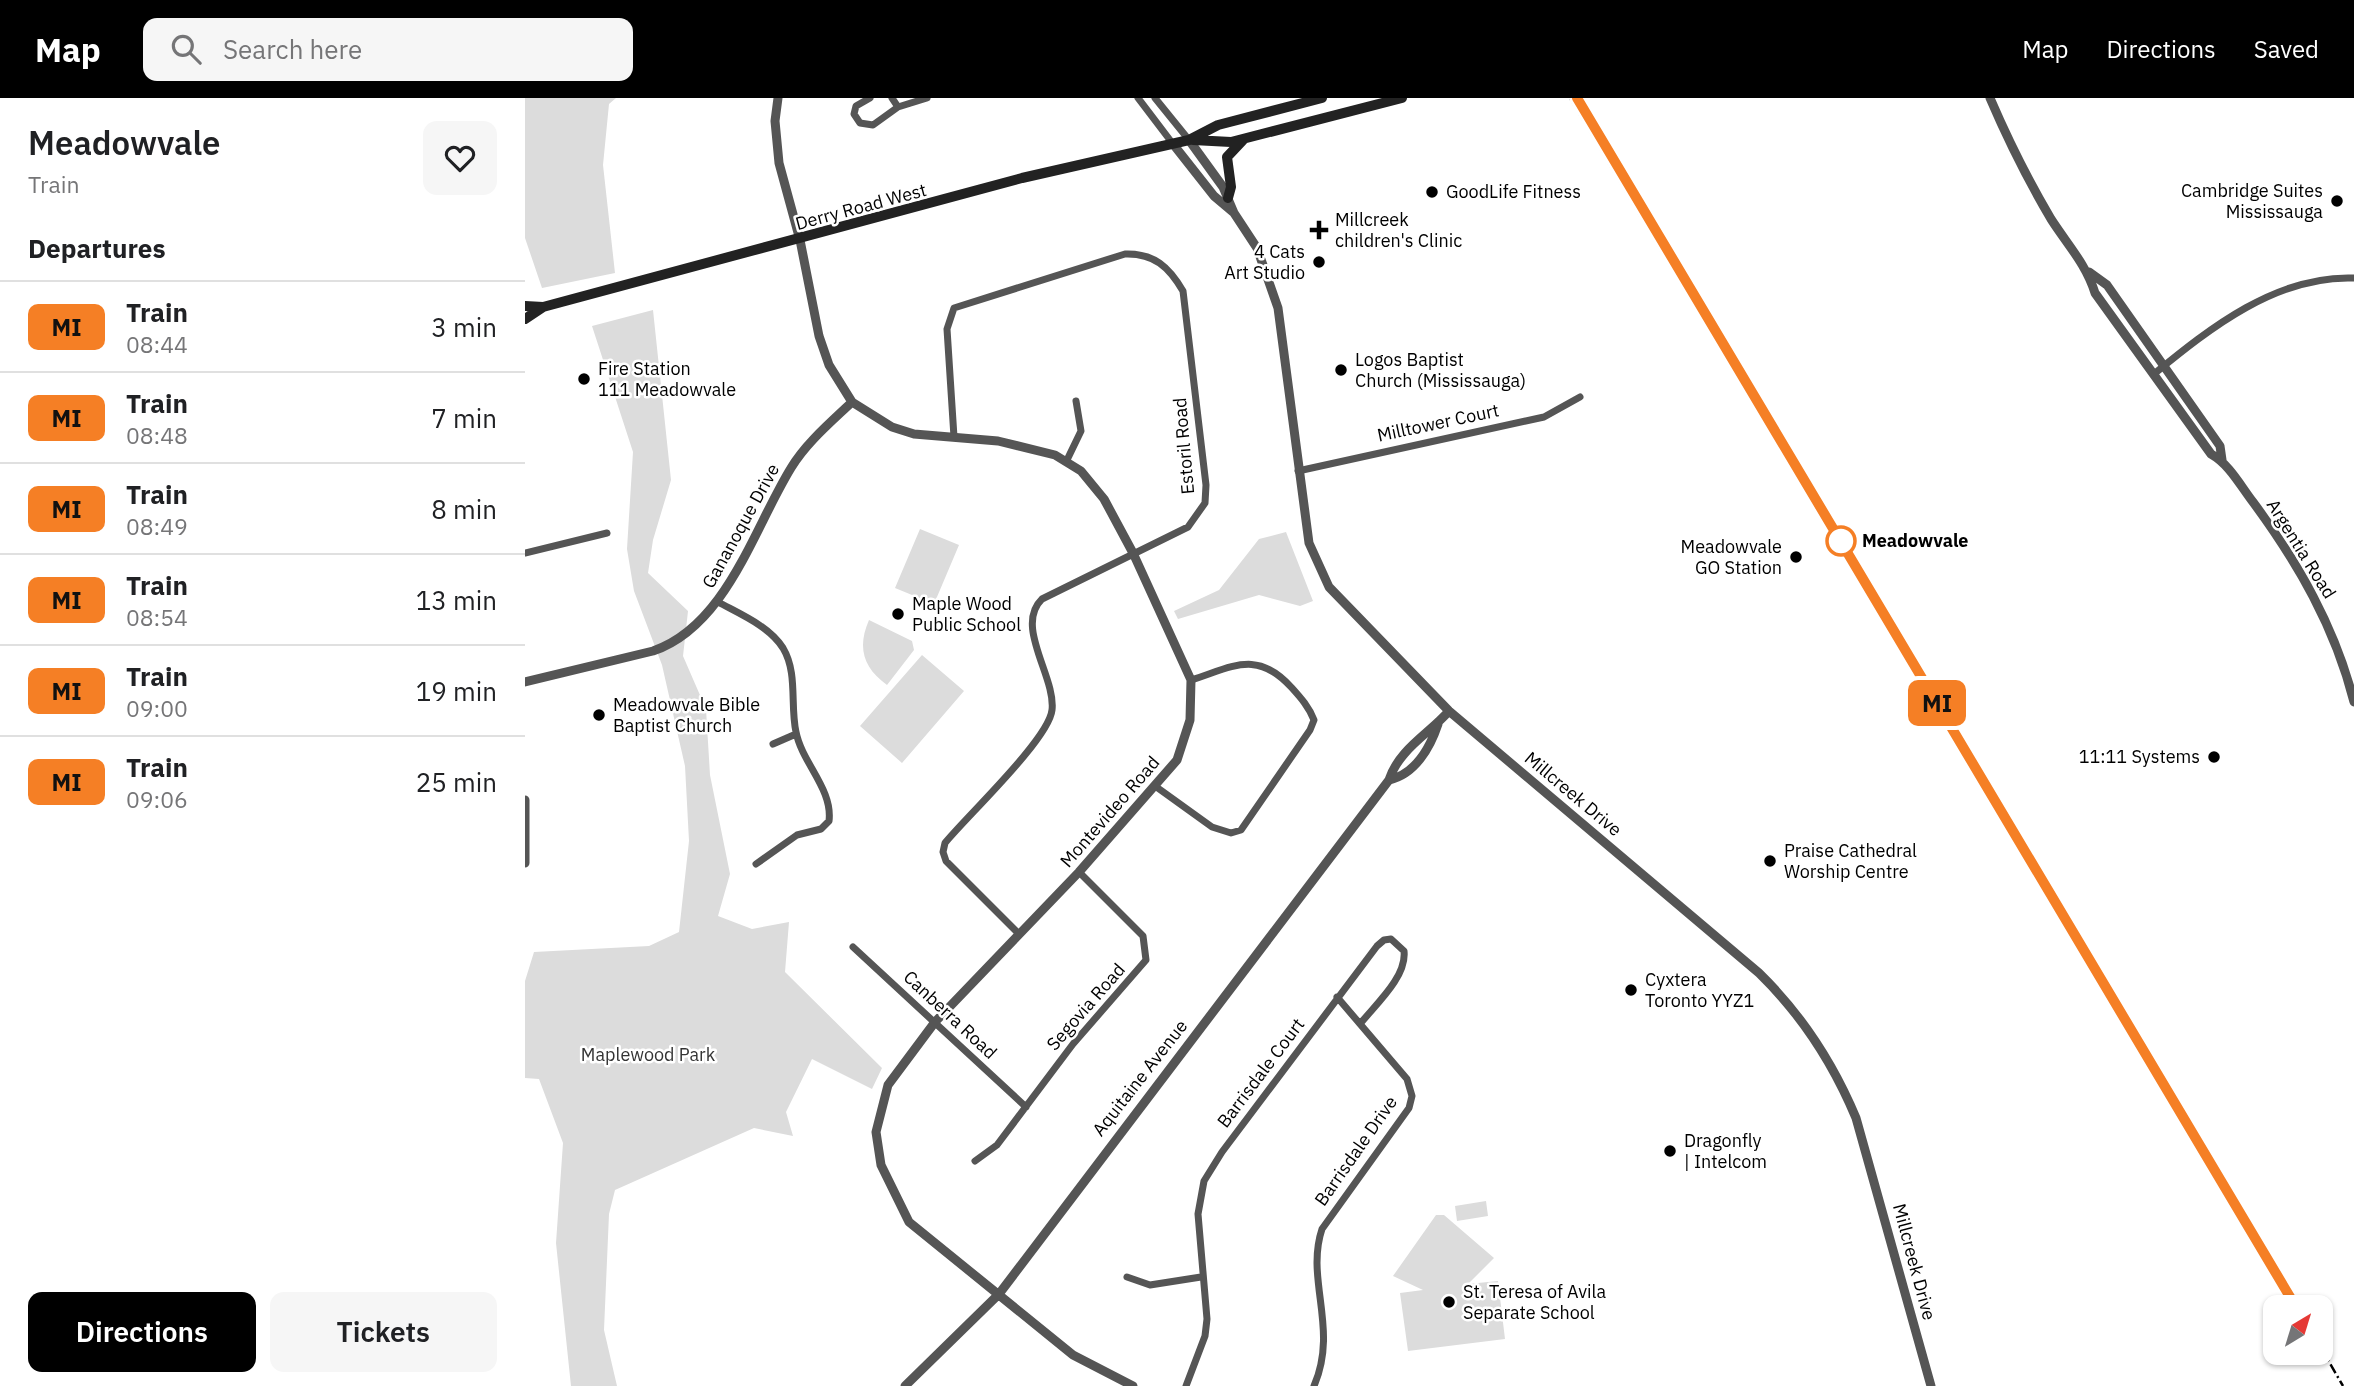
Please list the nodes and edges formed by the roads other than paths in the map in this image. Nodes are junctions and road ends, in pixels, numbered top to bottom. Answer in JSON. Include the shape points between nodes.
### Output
{"nodes":[{"id":1,"x":778,"y":98,"type":"edge"},
{"id":2,"x":870,"y":98,"type":"edge"},
{"id":3,"x":892,"y":98,"type":"edge"},
{"id":4,"x":927,"y":98,"type":"edge"},
{"id":5,"x":1138,"y":98,"type":"edge"},
{"id":6,"x":1155,"y":98,"type":"edge"},
{"id":7,"x":1322,"y":98,"type":"edge"},
{"id":8,"x":1402,"y":98,"type":"edge"},
{"id":9,"x":1990,"y":98,"type":"edge"},
{"id":10,"x":898,"y":107,"type":"junction"},
{"id":11,"x":1244,"y":139,"type":"junction"},
{"id":12,"x":1189,"y":140,"type":"junction"},
{"id":13,"x":1173,"y":144,"type":"junction"},
{"id":14,"x":1228,"y":198,"type":"junction"},
{"id":15,"x":1234,"y":213,"type":"junction"},
{"id":16,"x":800,"y":240,"type":"junction"},
{"id":17,"x":2088,"y":272,"type":"junction"},
{"id":18,"x":2354,"y":278,"type":"edge"},
{"id":19,"x":525,"y":306,"type":"edge"},
{"id":20,"x":543,"y":307,"type":"junction"},
{"id":21,"x":525,"y":319,"type":"edge"},
{"id":22,"x":2163,"y":366,"type":"junction"},
{"id":23,"x":2154,"y":374,"type":"junction"},
{"id":24,"x":1580,"y":397,"type":"dead end"},
{"id":25,"x":1076,"y":401,"type":"dead end"},
{"id":26,"x":852,"y":402,"type":"junction"},
{"id":27,"x":954,"y":436,"type":"junction"},
{"id":28,"x":1067,"y":460,"type":"junction"},
{"id":29,"x":2222,"y":460,"type":"junction"},
{"id":30,"x":1298,"y":471,"type":"junction"},
{"id":31,"x":607,"y":533,"type":"dead end"},
{"id":32,"x":525,"y":553,"type":"edge"},
{"id":33,"x":1133,"y":553,"type":"junction"},
{"id":34,"x":718,"y":602,"type":"junction"},
{"id":35,"x":1191,"y":680,"type":"junction"},
{"id":36,"x":525,"y":682,"type":"edge"},
{"id":37,"x":2354,"y":702,"type":"edge"},
{"id":38,"x":1449,"y":712,"type":"junction"},
{"id":39,"x":1438,"y":724,"type":"junction"},
{"id":40,"x":796,"y":734,"type":"junction"},
{"id":41,"x":772,"y":744,"type":"dead end"},
{"id":42,"x":1389,"y":780,"type":"junction"},
{"id":43,"x":1155,"y":786,"type":"junction"},
{"id":44,"x":525,"y":800,"type":"edge"},
{"id":45,"x":525,"y":863,"type":"edge"},
{"id":46,"x":755,"y":864,"type":"dead end"},
{"id":47,"x":1079,"y":872,"type":"junction"},
{"id":48,"x":1019,"y":934,"type":"junction"},
{"id":49,"x":853,"y":947,"type":"dead end"},
{"id":50,"x":1337,"y":998,"type":"junction"},
{"id":51,"x":935,"y":1022,"type":"junction"},
{"id":52,"x":1360,"y":1024,"type":"junction"},
{"id":53,"x":1025,"y":1107,"type":"junction"},
{"id":54,"x":975,"y":1161,"type":"dead end"},
{"id":55,"x":1127,"y":1277,"type":"dead end"},
{"id":56,"x":1201,"y":1278,"type":"junction"},
{"id":57,"x":999,"y":1294,"type":"junction"},
{"id":58,"x":905,"y":1386,"type":"edge"},
{"id":59,"x":1133,"y":1386,"type":"edge"},
{"id":60,"x":1186,"y":1386,"type":"edge"},
{"id":61,"x":1314,"y":1386,"type":"edge"},
{"id":62,"x":1931,"y":1386,"type":"edge"}],
"edges":[{"from":1,"to":16,"type":"street","name":"Montevideo Road","via":[[779,163]]},
{"from":2,"to":10,"type":"street","via":[[856,106],[854,114],[860,123],[873,125]]},
{"from":3,"to":10,"type":"street"},
{"from":4,"to":10,"type":"street"},
{"from":5,"to":13,"type":"street","name":"Millcreek Drive"},
{"from":6,"to":12,"type":"street","name":"Millcreek Drive"},
{"from":7,"to":12,"type":"main road","name":"Derry Road West","via":[[1218,125]]},
{"from":8,"to":11,"type":"main road","name":"Derry Road West"},
{"from":9,"to":17,"type":"street","name":"Argentia Road","via":[[2024,172]]},
{"from":11,"to":12,"type":"main road","name":"Derry Road West"},
{"from":11,"to":14,"type":"main road","via":[[1227,157]]},
{"from":12,"to":13,"type":"main road","name":"Derry Road West"},
{"from":12,"to":14,"type":"street","name":"Millcreek Drive"},
{"from":13,"to":15,"type":"street","name":"Millcreek Drive","via":[[1214,196]]},
{"from":13,"to":16,"type":"main road","name":"Derry Road West","via":[[1022,178]]},
{"from":14,"to":15,"type":"street","name":"Millcreek Drive"},
{"from":15,"to":30,"type":"street","name":"Millcreek Drive","via":[[1257,248],[1278,308]]},
{"from":16,"to":20,"type":"main road","name":"Derry Road West"},
{"from":16,"to":26,"type":"street","name":"Montevideo Road","via":[[819,336],[829,365]]},
{"from":17,"to":22,"type":"street","name":"Argentia Road","via":[[2107,285]]},
{"from":17,"to":23,"type":"street","name":"Argentia Road","via":[[2095,293]]},
{"from":18,"to":22,"type":"street","via":[[2313,283],[2261,299]]},
{"from":19,"to":20,"type":"main road","name":"Derry Road West"},
{"from":20,"to":21,"type":"main road","name":"Derry Road West"},
{"from":22,"to":23,"type":"street"},
{"from":22,"to":29,"type":"street","name":"Argentia Road","via":[[2220,446]]},
{"from":23,"to":29,"type":"street","name":"Argentia Road","via":[[2211,454]]},
{"from":24,"to":30,"type":"street","name":"Milltower Court","via":[[1544,417]]},
{"from":25,"to":28,"type":"street","via":[[1081,431]]},
{"from":26,"to":27,"type":"street","name":"Montevideo Road","via":[[903,431]]},
{"from":26,"to":34,"type":"street","name":"Gananoque Drive","via":[[792,466]]},
{"from":27,"to":28,"type":"street","name":"Montevideo Road","via":[[998,441]]},
{"from":27,"to":33,"type":"street","name":"Estoril Road","via":[[947,329],[954,308],[1125,254],[1157,259],[1183,291],[1205,503],[1188,527]]},
{"from":28,"to":33,"type":"street","name":"Montevideo Road","via":[[1095,485]]},
{"from":29,"to":37,"type":"street","name":"Argentia Road","via":[[2307,582],[2337,646]]},
{"from":30,"to":38,"type":"street","name":"Millcreek Drive","via":[[1309,543],[1329,587]]},
{"from":31,"to":32,"type":"street"},
{"from":33,"to":35,"type":"street","name":"Montevideo Road"},
{"from":33,"to":48,"type":"street","name":"Estoril Road","via":[[1034,606],[1032,626],[1052,696],[1051,718],[1037,740],[945,843],[946,861]]},
{"from":34,"to":36,"type":"street","name":"Gananoque Drive","via":[[667,646]]},
{"from":34,"to":40,"type":"street","via":[[763,628],[782,646],[790,667]]},
{"from":35,"to":43,"type":"street","name":"Montevideo Road","via":[[1192,707],[1183,748]]},
{"from":35,"to":43,"type":"street","via":[[1258,663],[1282,677],[1309,707],[1312,726],[1241,830],[1231,834],[1212,827]]},
{"from":38,"to":39,"type":"street","name":"Aquitaine Avenue"},
{"from":38,"to":62,"type":"street","name":"Millcreek Drive","via":[[1759,972],[1808,1030],[1856,1118]]},
{"from":39,"to":42,"type":"street","name":"Aquitaine Avenue","via":[[1421,734],[1393,768]]},
{"from":39,"to":42,"type":"street","name":"Aquitaine Avenue","via":[[1431,745],[1417,761],[1403,776]]},
{"from":40,"to":41,"type":"street"},
{"from":40,"to":46,"type":"street","via":[[830,807],[829,821],[821,829],[797,835]]},
{"from":42,"to":57,"type":"street","name":"Aquitaine Avenue"},
{"from":43,"to":47,"type":"street","name":"Montevideo Road"},
{"from":44,"to":45,"type":"street"},
{"from":47,"to":48,"type":"street","name":"Montevideo Road"},
{"from":47,"to":53,"type":"street","name":"Segovia Road","via":[[1143,936],[1146,960]]},
{"from":48,"to":51,"type":"street","name":"Montevideo Road"},
{"from":49,"to":51,"type":"street","name":"Canberra Road"},
{"from":50,"to":52,"type":"street","name":"Barrisdale Drive"},
{"from":50,"to":52,"type":"street","name":"Barrisdale Court","via":[[1384,940],[1398,943],[1405,960],[1399,974]]},
{"from":50,"to":56,"type":"street","name":"Barrisdale Court","via":[[1204,1181],[1198,1214]]},
{"from":51,"to":53,"type":"street","name":"Canberra Road"},
{"from":51,"to":57,"type":"street","name":"Montevideo Road","via":[[896,1072],[882,1100],[876,1132],[881,1165],[909,1222]]},
{"from":52,"to":61,"type":"street","name":"Barrisdale Drive","via":[[1407,1079],[1412,1096],[1409,1108],[1322,1229],[1317,1250],[1326,1350]]},
{"from":53,"to":54,"type":"street","name":"Segovia Road","via":[[997,1145]]},
{"from":55,"to":56,"type":"street","via":[[1150,1285]]},
{"from":56,"to":60,"type":"street","via":[[1205,1336]]},
{"from":57,"to":58,"type":"street","name":"Aquitaine Avenue"},
{"from":57,"to":59,"type":"street","name":"Montevideo Road","via":[[1073,1355]]}]}
